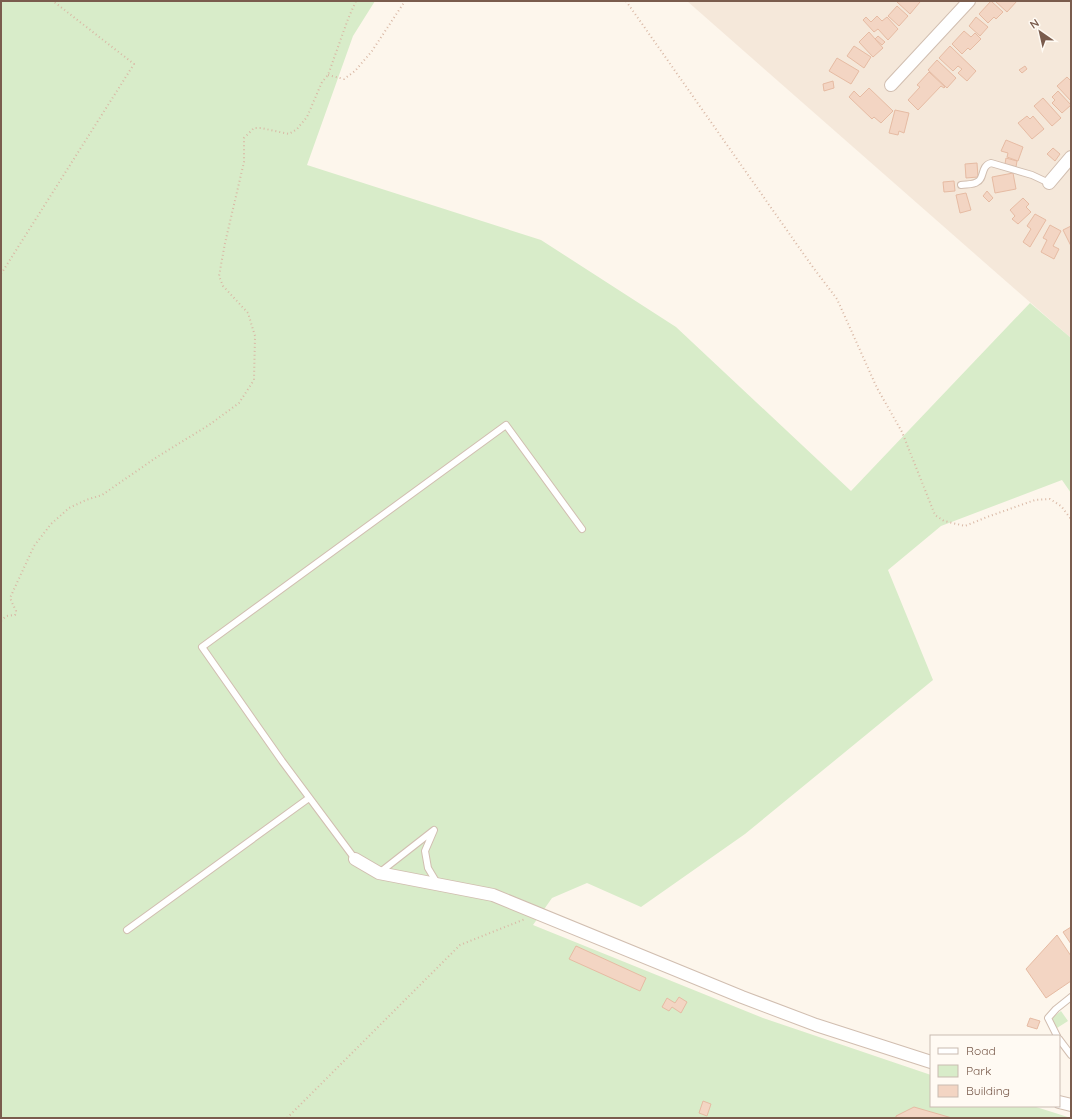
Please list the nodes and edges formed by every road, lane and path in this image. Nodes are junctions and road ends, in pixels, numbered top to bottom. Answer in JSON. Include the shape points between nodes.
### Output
{"nodes":[{"id":1,"x":53,"y":1,"type":"edge"},
{"id":2,"x":356,"y":1,"type":"edge"},
{"id":3,"x":405,"y":1,"type":"edge"},
{"id":4,"x":626,"y":1,"type":"edge"},
{"id":5,"x":969,"y":1,"type":"edge"},
{"id":6,"x":328,"y":75,"type":"junction"},
{"id":7,"x":891,"y":85,"type":"dead end"},
{"id":8,"x":1071,"y":157,"type":"edge"},
{"id":9,"x":1049,"y":183,"type":"joint"},
{"id":10,"x":962,"y":185,"type":"dead end"},
{"id":11,"x":1,"y":274,"type":"edge"},
{"id":12,"x":1071,"y":520,"type":"edge"},
{"id":13,"x":582,"y":529,"type":"dead end"},
{"id":14,"x":1,"y":621,"type":"edge"},
{"id":15,"x":310,"y":798,"type":"junction"},
{"id":16,"x":355,"y":859,"type":"joint"},
{"id":17,"x":379,"y":873,"type":"junction"},
{"id":18,"x":438,"y":884,"type":"junction"},
{"id":19,"x":529,"y":910,"type":"junction"},
{"id":20,"x":127,"y":930,"type":"dead end"},
{"id":21,"x":1071,"y":997,"type":"edge"},
{"id":22,"x":1056,"y":1035,"type":"edge"},
{"id":23,"x":1060,"y":1040,"type":"edge"},
{"id":24,"x":1071,"y":1055,"type":"edge"},
{"id":25,"x":930,"y":1062,"type":"edge"},
{"id":26,"x":1060,"y":1102,"type":"edge"},
{"id":27,"x":1071,"y":1105,"type":"edge"},
{"id":28,"x":287,"y":1118,"type":"edge"}],
"edges":[{"from":1,"to":11,"type":"path","via":[[134,64]]},
{"from":2,"to":6,"type":"path"},
{"from":3,"to":6,"type":"path","via":[[356,71],[344,79]]},
{"from":4,"to":12,"type":"path","via":[[837,300],[877,388],[902,432],[935,514],[944,521],[965,526],[1035,500],[1050,499],[1061,506]]},
{"from":5,"to":7,"type":"street"},
{"from":6,"to":14,"type":"path","via":[[322,82],[307,117],[297,129],[289,134],[254,128],[244,138],[244,162],[219,276],[223,286],[248,313],[255,336],[254,380],[239,403],[209,425],[102,495],[69,508],[51,524],[34,546],[10,598],[16,611],[15,615],[6,616]]},
{"from":8,"to":9,"type":"street"},
{"from":9,"to":10,"type":"lane","via":[[992,163],[987,164],[980,181]]},
{"from":13,"to":15,"type":"lane","via":[[506,425],[202,647]]},
{"from":15,"to":16,"type":"lane"},
{"from":15,"to":20,"type":"lane"},
{"from":16,"to":17,"type":"street"},
{"from":17,"to":18,"type":"street"},
{"from":17,"to":18,"type":"lane","via":[[434,830],[425,851],[428,868]]},
{"from":18,"to":19,"type":"street","via":[[493,895]]},
{"from":19,"to":25,"type":"street","via":[[816,1025]]},
{"from":19,"to":28,"type":"path","via":[[525,920],[460,945]]},
{"from":21,"to":22,"type":"lane","via":[[1048,1018]]},
{"from":23,"to":24,"type":"lane"},
{"from":26,"to":27,"type":"street"}]}
